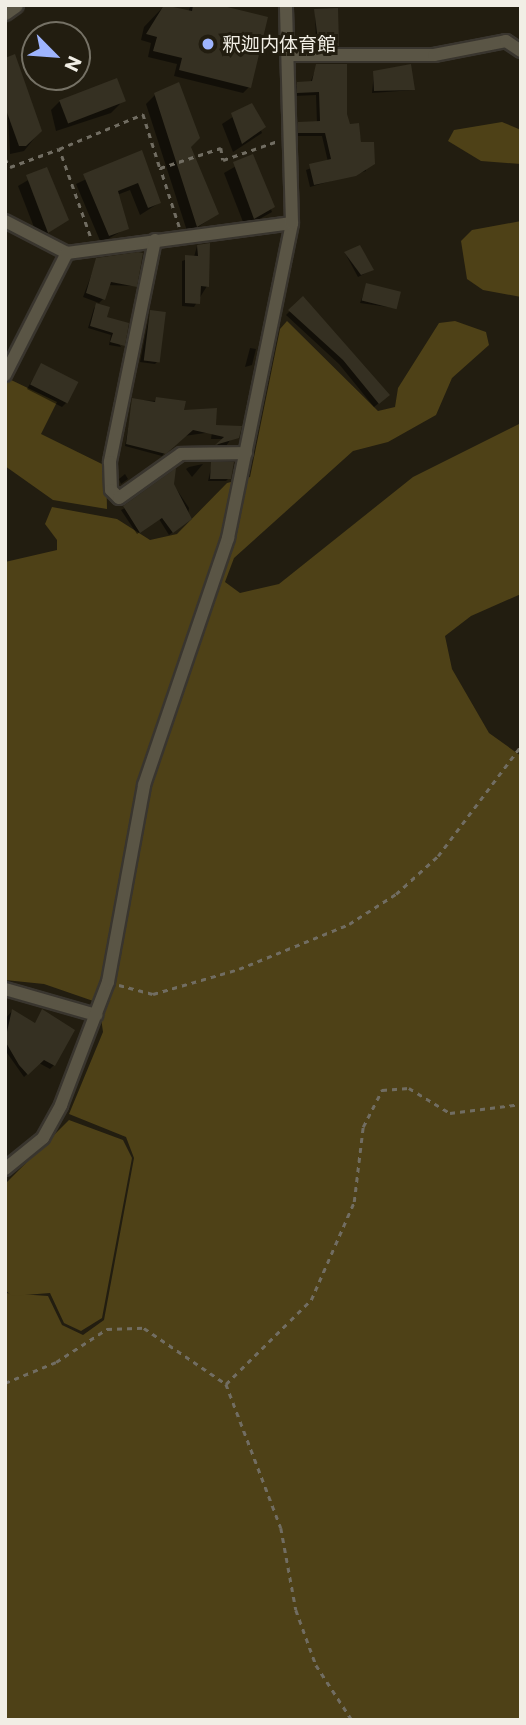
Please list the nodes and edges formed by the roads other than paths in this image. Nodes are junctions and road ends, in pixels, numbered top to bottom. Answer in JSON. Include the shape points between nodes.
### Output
{"nodes":[{"id":1,"x":15,"y":5,"type":"edge"},
{"id":2,"x":284,"y":6,"type":"edge"},
{"id":3,"x":5,"y":12,"type":"edge"},
{"id":4,"x":521,"y":51,"type":"edge"},
{"id":5,"x":289,"y":55,"type":"junction"},
{"id":6,"x":5,"y":221,"type":"edge"},
{"id":7,"x":292,"y":223,"type":"junction"},
{"id":8,"x":155,"y":240,"type":"junction"},
{"id":9,"x":67,"y":253,"type":"junction"},
{"id":10,"x":5,"y":375,"type":"edge"},
{"id":11,"x":246,"y":453,"type":"junction"},
{"id":12,"x":5,"y":989,"type":"edge"},
{"id":13,"x":96,"y":1015,"type":"junction"},
{"id":14,"x":5,"y":1169,"type":"edge"}],
"edges":[{"from":1,"to":3,"type":"street"},
{"from":2,"to":5,"type":"street"},
{"from":4,"to":5,"type":"street","via":[[506,41],[434,55]]},
{"from":5,"to":7,"type":"street"},
{"from":6,"to":9,"type":"street"},
{"from":7,"to":8,"type":"street"},
{"from":7,"to":11,"type":"street"},
{"from":8,"to":9,"type":"street"},
{"from":8,"to":11,"type":"street","via":[[110,462],[111,490],[119,498],[181,454]]},
{"from":9,"to":10,"type":"street"},
{"from":11,"to":13,"type":"street","via":[[228,538],[144,785],[108,982]]},
{"from":12,"to":13,"type":"street"},
{"from":13,"to":14,"type":"street","via":[[43,1138]]}]}
